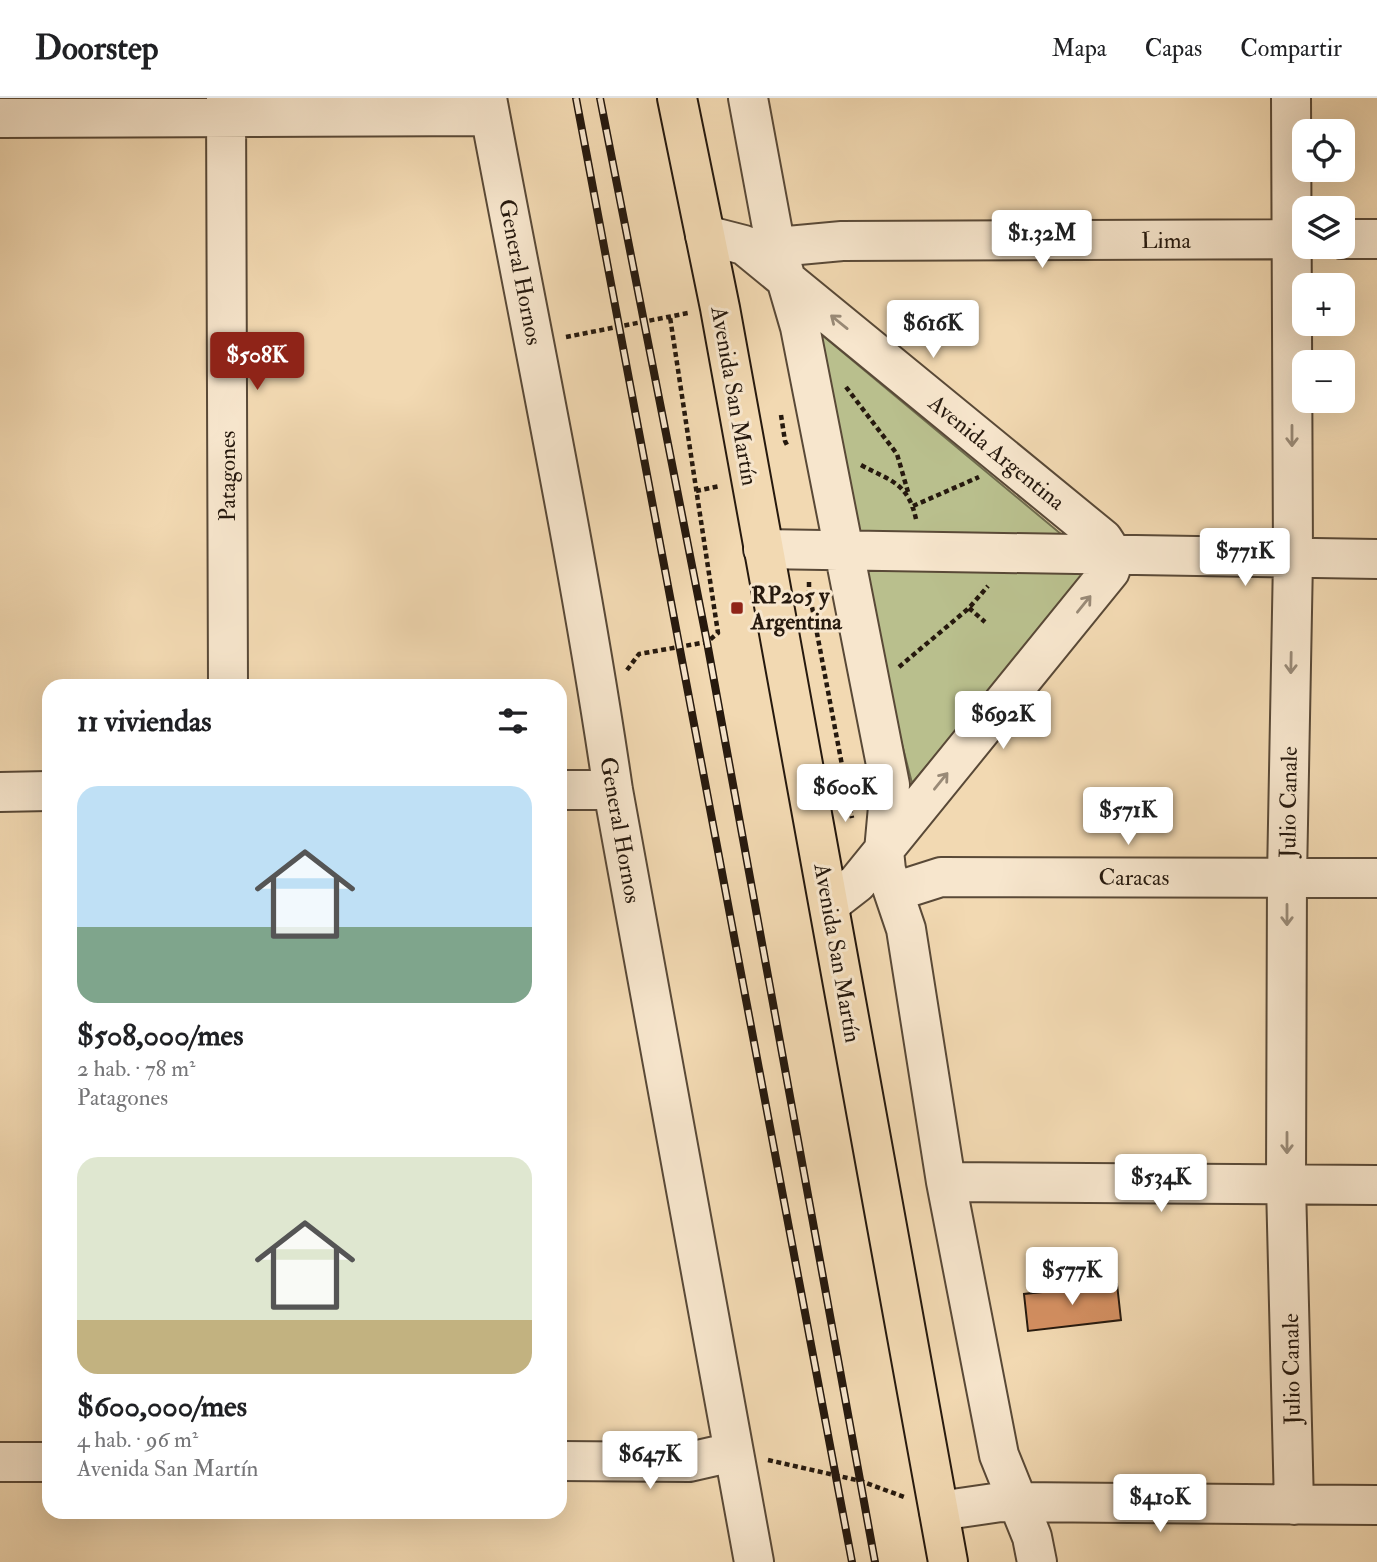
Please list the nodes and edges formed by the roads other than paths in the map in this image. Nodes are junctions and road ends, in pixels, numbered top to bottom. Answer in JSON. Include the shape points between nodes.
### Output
{"nodes":[{"id":1,"x":677,"y":98,"type":"edge"},
{"id":2,"x":748,"y":98,"type":"edge"},
{"id":3,"x":1292,"y":98,"type":"edge"},
{"id":4,"x":226,"y":107,"type":"edge"},
{"id":5,"x":489,"y":107,"type":"edge"},
{"id":6,"x":0,"y":118,"type":"edge"},
{"id":7,"x":1296,"y":196,"type":"edge"},
{"id":8,"x":705,"y":235,"type":"junction"},
{"id":9,"x":1292,"y":239,"type":"edge"},
{"id":10,"x":1355,"y":239,"type":"edge"},
{"id":11,"x":1377,"y":239,"type":"edge"},
{"id":12,"x":1298,"y":259,"type":"edge"},
{"id":13,"x":782,"y":264,"type":"junction"},
{"id":14,"x":763,"y":549,"type":"junction"},
{"id":15,"x":843,"y":550,"type":"junction"},
{"id":16,"x":1114,"y":556,"type":"junction"},
{"id":17,"x":1293,"y":559,"type":"junction"},
{"id":18,"x":1377,"y":559,"type":"edge"},
{"id":19,"x":228,"y":679,"type":"edge"},
{"id":20,"x":567,"y":790,"type":"edge"},
{"id":21,"x":612,"y":790,"type":"junction"},
{"id":22,"x":0,"y":792,"type":"edge"},
{"id":23,"x":42,"y":792,"type":"edge"},
{"id":24,"x":884,"y":851,"type":"junction"},
{"id":25,"x":1287,"y":877,"type":"junction"},
{"id":26,"x":1377,"y":878,"type":"edge"},
{"id":27,"x":894,"y":892,"type":"junction"},
{"id":28,"x":830,"y":904,"type":"junction"},
{"id":29,"x":946,"y":1182,"type":"junction"},
{"id":30,"x":1286,"y":1185,"type":"junction"},
{"id":31,"x":1377,"y":1185,"type":"edge"},
{"id":32,"x":733,"y":1452,"type":"junction"},
{"id":33,"x":567,"y":1461,"type":"edge"},
{"id":34,"x":0,"y":1462,"type":"edge"},
{"id":35,"x":42,"y":1462,"type":"edge"},
{"id":36,"x":1019,"y":1503,"type":"junction"},
{"id":37,"x":1294,"y":1505,"type":"junction"},
{"id":38,"x":1377,"y":1506,"type":"edge"},
{"id":39,"x":939,"y":1511,"type":"junction"},
{"id":40,"x":754,"y":1562,"type":"edge"},
{"id":41,"x":948,"y":1562,"type":"edge"},
{"id":42,"x":1037,"y":1562,"type":"edge"}],
"edges":[{"from":1,"to":8,"type":"main road","name":"Avenida San Martín"},
{"from":2,"to":13,"type":"street"},
{"from":3,"to":7,"type":"street","name":"Julio Canale"},
{"from":4,"to":5,"type":"street"},
{"from":4,"to":6,"type":"street"},
{"from":4,"to":19,"type":"street","name":"Patagones"},
{"from":5,"to":21,"type":"street","name":"General Hornos"},
{"from":8,"to":13,"type":"street","name":"Avenida Argentina","via":[[744,245]]},
{"from":8,"to":14,"type":"main road","name":"Avenida San Martín"},
{"from":9,"to":13,"type":"street","name":"Lima","via":[[842,241]]},
{"from":10,"to":11,"type":"street"},
{"from":12,"to":17,"type":"street","name":"Julio Canale","one_way":true},
{"from":13,"to":15,"type":"street","via":[[800,327]]},
{"from":16,"to":13,"type":"street","name":"Avenida Argentina","one_way":true,"via":[[1103,539]]},
{"from":14,"to":15,"type":"street"},
{"from":14,"to":28,"type":"main road","name":"Avenida San Martín"},
{"from":15,"to":16,"type":"street"},
{"from":15,"to":24,"type":"street","via":[[890,785]]},
{"from":16,"to":17,"type":"street"},
{"from":24,"to":16,"type":"street","one_way":true,"via":[[1110,571]]},
{"from":17,"to":18,"type":"street"},
{"from":17,"to":25,"type":"street","name":"Julio Canale","one_way":true},
{"from":20,"to":21,"type":"street"},
{"from":21,"to":32,"type":"street","name":"General Hornos"},
{"from":22,"to":23,"type":"street"},
{"from":24,"to":27,"type":"street"},
{"from":24,"to":28,"type":"street","via":[[857,883]]},
{"from":25,"to":26,"type":"street","name":"Caracas"},
{"from":25,"to":27,"type":"street","name":"Caracas","via":[[941,877]]},
{"from":25,"to":30,"type":"street","name":"Julio Canale","one_way":true},
{"from":27,"to":29,"type":"street","via":[[906,929]]},
{"from":28,"to":39,"type":"main road","name":"Avenida San Martín"},
{"from":29,"to":30,"type":"street"},
{"from":29,"to":36,"type":"street","via":[[999,1455]]},
{"from":30,"to":31,"type":"street"},
{"from":30,"to":37,"type":"street","name":"Julio Canale"},
{"from":32,"to":33,"type":"street","via":[[689,1462]]},
{"from":32,"to":40,"type":"street","name":"General Hornos"},
{"from":34,"to":35,"type":"street"},
{"from":36,"to":37,"type":"street"},
{"from":36,"to":39,"type":"street"},
{"from":36,"to":42,"type":"street"},
{"from":37,"to":38,"type":"street"},
{"from":39,"to":41,"type":"main road","name":"Avenida San Martín"}]}
